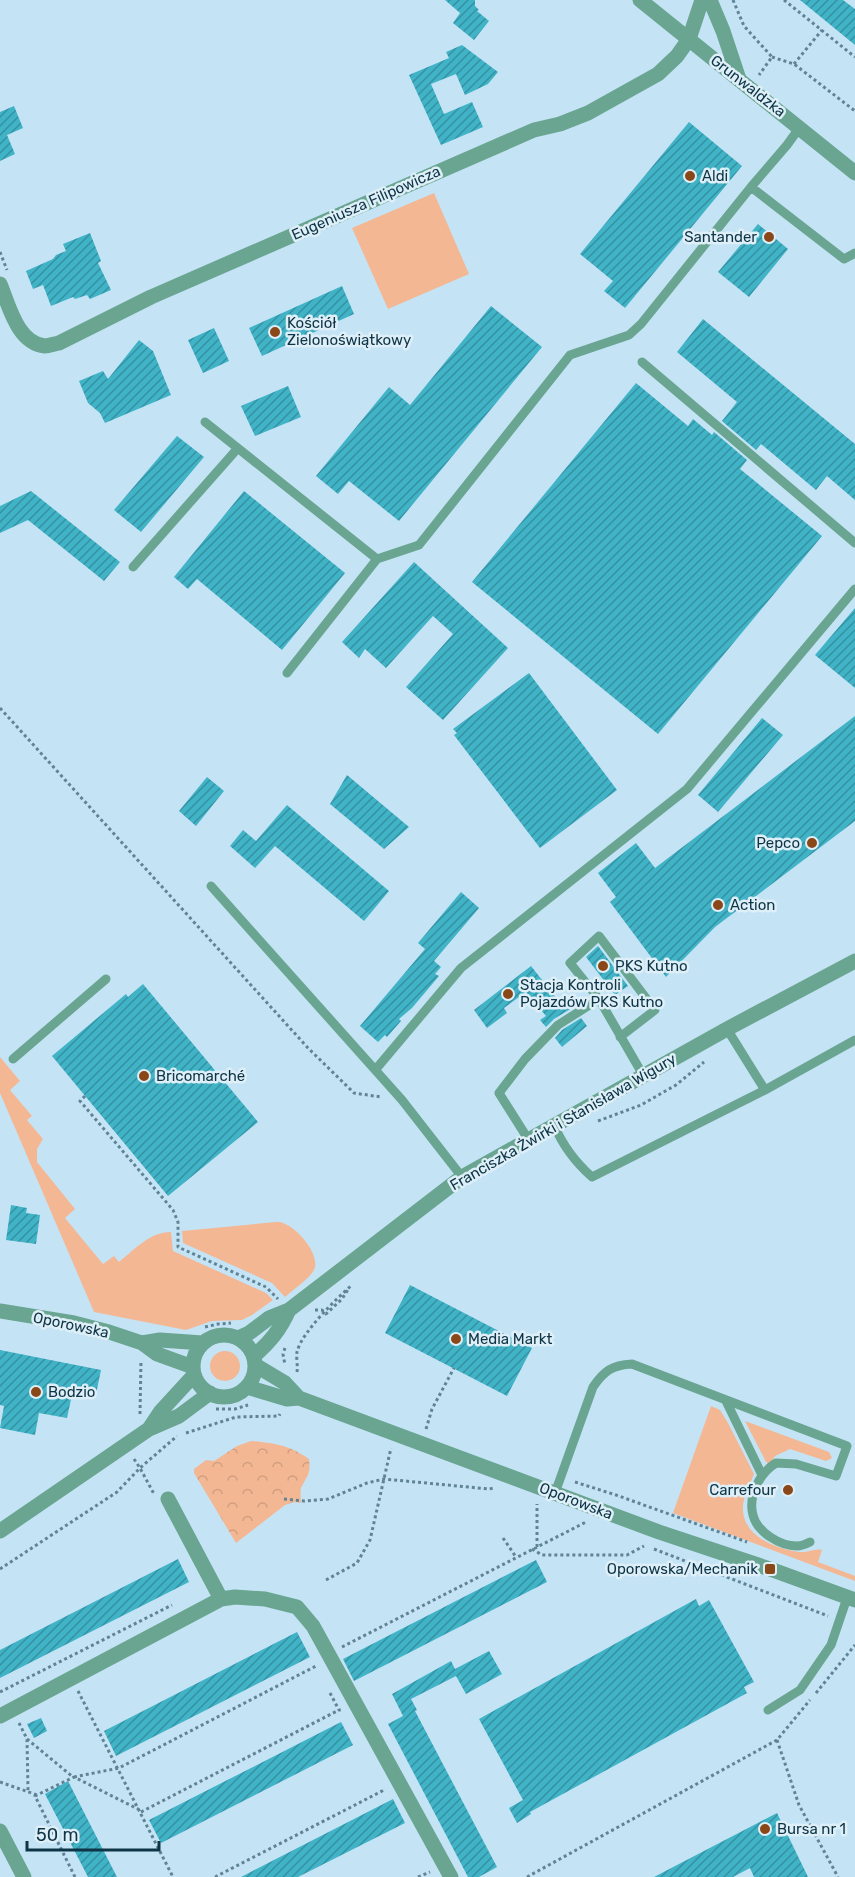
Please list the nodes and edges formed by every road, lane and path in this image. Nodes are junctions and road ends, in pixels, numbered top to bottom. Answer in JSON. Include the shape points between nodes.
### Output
{"nodes":[{"id":1,"x":640,"y":0,"type":"edge"},
{"id":2,"x":702,"y":0,"type":"edge"},
{"id":3,"x":710,"y":0,"type":"edge"},
{"id":4,"x":733,"y":0,"type":"edge"},
{"id":5,"x":784,"y":0,"type":"edge"},
{"id":6,"x":822,"y":30,"type":"junction"},
{"id":7,"x":689,"y":39,"type":"junction"},
{"id":8,"x":772,"y":57,"type":"junction"},
{"id":9,"x":855,"y":57,"type":"edge"},
{"id":10,"x":794,"y":64,"type":"junction"},
{"id":11,"x":744,"y":83,"type":"junction"},
{"id":12,"x":855,"y":111,"type":"edge"},
{"id":13,"x":800,"y":127,"type":"junction"},
{"id":14,"x":855,"y":173,"type":"edge"},
{"id":15,"x":751,"y":187,"type":"junction"},
{"id":16,"x":855,"y":253,"type":"edge"},
{"id":17,"x":0,"y":284,"type":"edge"},
{"id":18,"x":642,"y":362,"type":"dead end"},
{"id":19,"x":205,"y":422,"type":"dead end"},
{"id":20,"x":238,"y":448,"type":"junction"},
{"id":21,"x":855,"y":543,"type":"edge"},
{"id":22,"x":377,"y":559,"type":"junction"},
{"id":23,"x":133,"y":567,"type":"dead end"},
{"id":24,"x":855,"y":589,"type":"edge"},
{"id":25,"x":287,"y":673,"type":"dead end"},
{"id":26,"x":0,"y":708,"type":"edge"},
{"id":27,"x":211,"y":886,"type":"dead end"},
{"id":28,"x":855,"y":961,"type":"edge"},
{"id":29,"x":106,"y":979,"type":"dead end"},
{"id":30,"x":599,"y":999,"type":"junction"},
{"id":31,"x":727,"y":1029,"type":"junction"},
{"id":32,"x":620,"y":1036,"type":"junction"},
{"id":33,"x":855,"y":1040,"type":"edge"},
{"id":34,"x":711,"y":1058,"type":"dead end"},
{"id":35,"x":13,"y":1059,"type":"dead end"},
{"id":36,"x":376,"y":1069,"type":"junction"},
{"id":37,"x":643,"y":1075,"type":"junction"},
{"id":38,"x":765,"y":1090,"type":"junction"},
{"id":39,"x":85,"y":1096,"type":"dead end"},
{"id":40,"x":402,"y":1100,"type":"junction"},
{"id":41,"x":554,"y":1125,"type":"junction"},
{"id":42,"x":588,"y":1125,"type":"dead end"},
{"id":43,"x":528,"y":1139,"type":"junction"},
{"id":44,"x":462,"y":1177,"type":"junction"},
{"id":45,"x":352,"y":1284,"type":"dead end"},
{"id":46,"x":284,"y":1305,"type":"junction"},
{"id":47,"x":270,"y":1306,"type":"dead end"},
{"id":48,"x":0,"y":1311,"type":"edge"},
{"id":49,"x":324,"y":1312,"type":"junction"},
{"id":50,"x":308,"y":1316,"type":"dead end"},
{"id":51,"x":238,"y":1330,"type":"junction"},
{"id":52,"x":202,"y":1336,"type":"junction"},
{"id":53,"x":142,"y":1343,"type":"junction"},
{"id":54,"x":285,"y":1344,"type":"dead end"},
{"id":55,"x":141,"y":1359,"type":"dead end"},
{"id":56,"x":254,"y":1361,"type":"junction"},
{"id":57,"x":454,"y":1368,"type":"dead end"},
{"id":58,"x":194,"y":1371,"type":"junction"},
{"id":59,"x":247,"y":1386,"type":"junction"},
{"id":60,"x":295,"y":1388,"type":"junction"},
{"id":61,"x":210,"y":1393,"type":"junction"},
{"id":62,"x":726,"y":1401,"type":"junction"},
{"id":63,"x":257,"y":1404,"type":"dead end"},
{"id":64,"x":276,"y":1408,"type":"dead end"},
{"id":65,"x":211,"y":1409,"type":"dead end"},
{"id":66,"x":140,"y":1416,"type":"dead end"},
{"id":67,"x":149,"y":1430,"type":"junction"},
{"id":68,"x":425,"y":1430,"type":"dead end"},
{"id":69,"x":391,"y":1447,"type":"dead end"},
{"id":70,"x":851,"y":1448,"type":"edge"},
{"id":71,"x":142,"y":1454,"type":"dead end"},
{"id":72,"x":140,"y":1467,"type":"junction"},
{"id":73,"x":762,"y":1475,"type":"junction"},
{"id":74,"x":561,"y":1478,"type":"junction"},
{"id":75,"x":384,"y":1479,"type":"junction"},
{"id":76,"x":499,"y":1487,"type":"dead end"},
{"id":77,"x":555,"y":1493,"type":"junction"},
{"id":78,"x":162,"y":1498,"type":"joint"},
{"id":79,"x":284,"y":1499,"type":"dead end"},
{"id":80,"x":537,"y":1502,"type":"dead end"},
{"id":81,"x":586,"y":1522,"type":"dead end"},
{"id":82,"x":0,"y":1531,"type":"edge"},
{"id":83,"x":504,"y":1538,"type":"dead end"},
{"id":84,"x":810,"y":1542,"type":"dead end"},
{"id":85,"x":644,"y":1546,"type":"dead end"},
{"id":86,"x":757,"y":1546,"type":"dead end"},
{"id":87,"x":537,"y":1547,"type":"junction"},
{"id":88,"x":532,"y":1549,"type":"junction"},
{"id":89,"x":516,"y":1557,"type":"junction"},
{"id":90,"x":0,"y":1569,"type":"edge"},
{"id":91,"x":326,"y":1580,"type":"dead end"},
{"id":92,"x":221,"y":1599,"type":"junction"},
{"id":93,"x":851,"y":1599,"type":"edge"},
{"id":94,"x":173,"y":1604,"type":"dead end"},
{"id":95,"x":855,"y":1646,"type":"edge"},
{"id":96,"x":337,"y":1650,"type":"dead end"},
{"id":97,"x":322,"y":1662,"type":"dead end"},
{"id":98,"x":72,"y":1678,"type":"junction"},
{"id":99,"x":334,"y":1691,"type":"dead end"},
{"id":100,"x":0,"y":1692,"type":"edge"},
{"id":101,"x":339,"y":1710,"type":"junction"},
{"id":102,"x":768,"y":1710,"type":"dead end"},
{"id":103,"x":346,"y":1711,"type":"dead end"},
{"id":104,"x":6,"y":1713,"type":"edge"},
{"id":105,"x":27,"y":1739,"type":"junction"},
{"id":106,"x":777,"y":1740,"type":"junction"},
{"id":107,"x":119,"y":1768,"type":"junction"},
{"id":108,"x":73,"y":1777,"type":"junction"},
{"id":109,"x":381,"y":1781,"type":"dead end"},
{"id":110,"x":0,"y":1782,"type":"edge"},
{"id":111,"x":28,"y":1791,"type":"junction"},
{"id":112,"x":38,"y":1795,"type":"junction"},
{"id":113,"x":140,"y":1811,"type":"junction"},
{"id":114,"x":0,"y":1831,"type":"edge"},
{"id":115,"x":428,"y":1863,"type":"dead end"},
{"id":116,"x":440,"y":1874,"type":"edge"},
{"id":117,"x":24,"y":1877,"type":"edge"},
{"id":118,"x":75,"y":1877,"type":"edge"},
{"id":119,"x":173,"y":1877,"type":"edge"},
{"id":120,"x":215,"y":1877,"type":"edge"},
{"id":121,"x":418,"y":1877,"type":"edge"},
{"id":122,"x":527,"y":1877,"type":"edge"},
{"id":123,"x":838,"y":1877,"type":"edge"}],
"edges":[{"from":1,"to":7,"type":"street","name":"Grunwaldzka"},
{"from":2,"to":7,"type":"street"},
{"from":3,"to":11,"type":"street"},
{"from":4,"to":8,"type":"path","via":[[744,26]]},
{"from":5,"to":6,"type":"path"},
{"from":6,"to":9,"type":"path"},
{"from":6,"to":10,"type":"path"},
{"from":7,"to":11,"type":"street","name":"Grunwaldzka"},
{"from":7,"to":17,"type":"street","name":"Eugeniusza Filipowicza","via":[[658,74],[588,113],[534,130],[151,297],[59,343],[46,346],[21,333]]},
{"from":8,"to":10,"type":"path"},
{"from":8,"to":11,"type":"path"},
{"from":10,"to":12,"type":"path"},
{"from":11,"to":13,"type":"street","name":"Grunwaldzka"},
{"from":13,"to":14,"type":"street","name":"Grunwaldzka"},
{"from":13,"to":15,"type":"lane"},
{"from":15,"to":16,"type":"lane","via":[[844,259]]},
{"from":15,"to":22,"type":"lane","via":[[635,330],[570,355],[419,545]]},
{"from":18,"to":21,"type":"lane"},
{"from":19,"to":20,"type":"lane"},
{"from":20,"to":22,"type":"lane"},
{"from":20,"to":23,"type":"lane"},
{"from":22,"to":25,"type":"lane"},
{"from":24,"to":36,"type":"lane","via":[[687,789],[461,968]]},
{"from":26,"to":40,"type":"path","via":[[315,1056],[354,1093]]},
{"from":27,"to":36,"type":"lane"},
{"from":28,"to":31,"type":"street","name":"Franciszka Żwirki i Stanisława Wigury"},
{"from":29,"to":35,"type":"lane"},
{"from":30,"to":32,"type":"lane"},
{"from":30,"to":32,"type":"lane","via":[[570,963],[599,936],[655,1010]]},
{"from":30,"to":43,"type":"lane","via":[[558,1026],[499,1093]]},
{"from":31,"to":37,"type":"street","name":"Franciszka Żwirki i Stanisława Wigury"},
{"from":31,"to":38,"type":"lane"},
{"from":32,"to":37,"type":"lane"},
{"from":33,"to":38,"type":"lane"},
{"from":34,"to":42,"type":"path","via":[[641,1105]]},
{"from":36,"to":40,"type":"lane"},
{"from":37,"to":41,"type":"street","name":"Franciszka Żwirki i Stanisława Wigury"},
{"from":38,"to":41,"type":"lane","via":[[592,1177],[576,1163]]},
{"from":39,"to":46,"type":"path","via":[[80,1101],[173,1210],[178,1222],[178,1247],[266,1287]]},
{"from":40,"to":44,"type":"lane"},
{"from":41,"to":43,"type":"street","name":"Franciszka Żwirki i Stanisława Wigury"},
{"from":43,"to":44,"type":"street","name":"Franciszka Żwirki i Stanisława Wigury"},
{"from":44,"to":46,"type":"street","name":"Franciszka Żwirki i Stanisława Wigury"},
{"from":45,"to":49,"type":"path","via":[[342,1299]]},
{"from":46,"to":47,"type":"path"},
{"from":46,"to":51,"type":"street","name":"Franciszka Żwirki i Stanisława Wigury","via":[[249,1333]]},
{"from":46,"to":56,"type":"street","name":"Franciszka Żwirki i Stanisława Wigury","via":[[281,1328]]},
{"from":48,"to":53,"type":"street","name":"Oporowska","via":[[74,1323]]},
{"from":49,"to":50,"type":"path","via":[[315,1310]]},
{"from":49,"to":60,"type":"path","via":[[297,1353]]},
{"from":51,"to":52,"type":"street"},
{"from":51,"to":52,"type":"path","via":[[218,1324]]},
{"from":51,"to":56,"type":"street"},
{"from":52,"to":53,"type":"street","name":"Oporowska"},
{"from":52,"to":58,"type":"street"},
{"from":53,"to":58,"type":"street","name":"Oporowska"},
{"from":54,"to":60,"type":"path","via":[[285,1365]]},
{"from":55,"to":66,"type":"path"},
{"from":56,"to":59,"type":"street"},
{"from":56,"to":60,"type":"street","name":"Oporowska"},
{"from":57,"to":68,"type":"path"},
{"from":58,"to":61,"type":"street","via":[[202,1388]]},
{"from":58,"to":67,"type":"street"},
{"from":59,"to":60,"type":"street","name":"Oporowska","via":[[287,1399]]},
{"from":59,"to":61,"type":"street","via":[[233,1395]]},
{"from":60,"to":77,"type":"street","name":"Oporowska"},
{"from":61,"to":67,"type":"street","via":[[179,1416]]},
{"from":62,"to":70,"type":"lane"},
{"from":62,"to":73,"type":"lane"},
{"from":62,"to":74,"type":"lane","via":[[632,1364],[609,1368],[593,1387]]},
{"from":63,"to":65,"type":"path"},
{"from":64,"to":72,"type":"path","via":[[282,1411],[279,1416],[236,1417],[177,1436]]},
{"from":67,"to":82,"type":"street"},
{"from":69,"to":75,"type":"path"},
{"from":70,"to":73,"type":"lane","via":[[836,1476],[786,1462],[776,1463]]},
{"from":71,"to":72,"type":"path","via":[[134,1459]]},
{"from":72,"to":78,"type":"path"},
{"from":72,"to":90,"type":"path","via":[[117,1492]]},
{"from":73,"to":84,"type":"lane","via":[[755,1489],[753,1518],[775,1540],[797,1546]]},
{"from":74,"to":77,"type":"lane"},
{"from":74,"to":86,"type":"path"},
{"from":75,"to":76,"type":"path"},
{"from":75,"to":79,"type":"path","via":[[328,1499]]},
{"from":75,"to":91,"type":"path","via":[[370,1540],[357,1563]]},
{"from":77,"to":93,"type":"street","name":"Oporowska"},
{"from":78,"to":92,"type":"street"},
{"from":80,"to":87,"type":"path"},
{"from":81,"to":87,"type":"path"},
{"from":83,"to":89,"type":"path"},
{"from":85,"to":88,"type":"path","via":[[627,1555],[542,1556]]},
{"from":87,"to":88,"type":"path"},
{"from":88,"to":89,"type":"path"},
{"from":89,"to":96,"type":"path"},
{"from":92,"to":98,"type":"street"},
{"from":92,"to":116,"type":"street","via":[[265,1599],[297,1607],[312,1626]]},
{"from":93,"to":102,"type":"lane","via":[[831,1645],[800,1690]]},
{"from":94,"to":100,"type":"path"},
{"from":95,"to":106,"type":"path"},
{"from":97,"to":107,"type":"path"},
{"from":98,"to":104,"type":"street"},
{"from":98,"to":107,"type":"path"},
{"from":99,"to":101,"type":"path","via":[[330,1694]]},
{"from":101,"to":103,"type":"path"},
{"from":101,"to":113,"type":"path"},
{"from":104,"to":105,"type":"path"},
{"from":105,"to":108,"type":"path"},
{"from":105,"to":111,"type":"path"},
{"from":106,"to":122,"type":"path"},
{"from":106,"to":123,"type":"path","via":[[799,1805]]},
{"from":107,"to":108,"type":"path"},
{"from":107,"to":113,"type":"path"},
{"from":108,"to":112,"type":"path"},
{"from":108,"to":113,"type":"path"},
{"from":109,"to":120,"type":"path","via":[[388,1789]]},
{"from":110,"to":111,"type":"path"},
{"from":111,"to":112,"type":"path"},
{"from":112,"to":118,"type":"path","via":[[35,1796]]},
{"from":113,"to":119,"type":"path"},
{"from":114,"to":117,"type":"street"},
{"from":115,"to":116,"type":"path"},
{"from":116,"to":121,"type":"path"}]}
